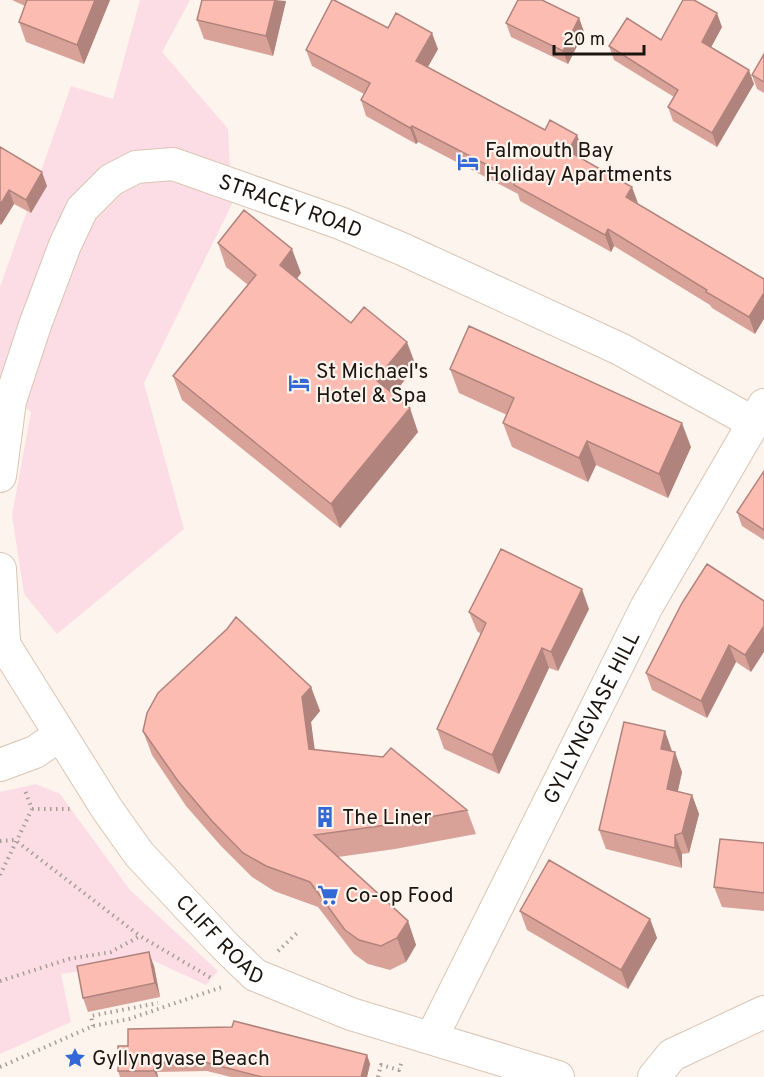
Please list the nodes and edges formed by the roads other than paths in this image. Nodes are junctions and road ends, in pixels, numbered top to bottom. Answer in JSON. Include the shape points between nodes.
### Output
{"nodes":[{"id":1,"x":759,"y":414,"type":"edge"},
{"id":2,"x":0,"y":476,"type":"edge"},
{"id":3,"x":0,"y":569,"type":"edge"},
{"id":4,"x":2,"y":640,"type":"edge"},
{"id":5,"x":60,"y":735,"type":"junction"},
{"id":6,"x":6,"y":763,"type":"edge"},
{"id":7,"x":764,"y":1012,"type":"edge"},
{"id":8,"x":432,"y":1037,"type":"junction"},
{"id":9,"x":558,"y":1077,"type":"edge"},
{"id":10,"x":654,"y":1077,"type":"edge"}],
"edges":[{"from":1,"to":2,"type":"street","name":"STRACEY ROAD","via":[[412,254],[172,164],[136,167],[111,180],[82,209],[34,325],[10,401]]},
{"from":1,"to":8,"type":"street","name":"GYLLYNGVASE HILL","via":[[647,606]]},
{"from":3,"to":4,"type":"street"},
{"from":4,"to":5,"type":"street","name":"CLIFF ROAD"},
{"from":5,"to":6,"type":"street","via":[[35,752]]},
{"from":5,"to":8,"type":"street","name":"CLIFF ROAD","via":[[139,854],[255,975],[351,1014]]},
{"from":7,"to":10,"type":"street","via":[[672,1055]]},
{"from":8,"to":9,"type":"street","name":"CLIFF ROAD"}]}
